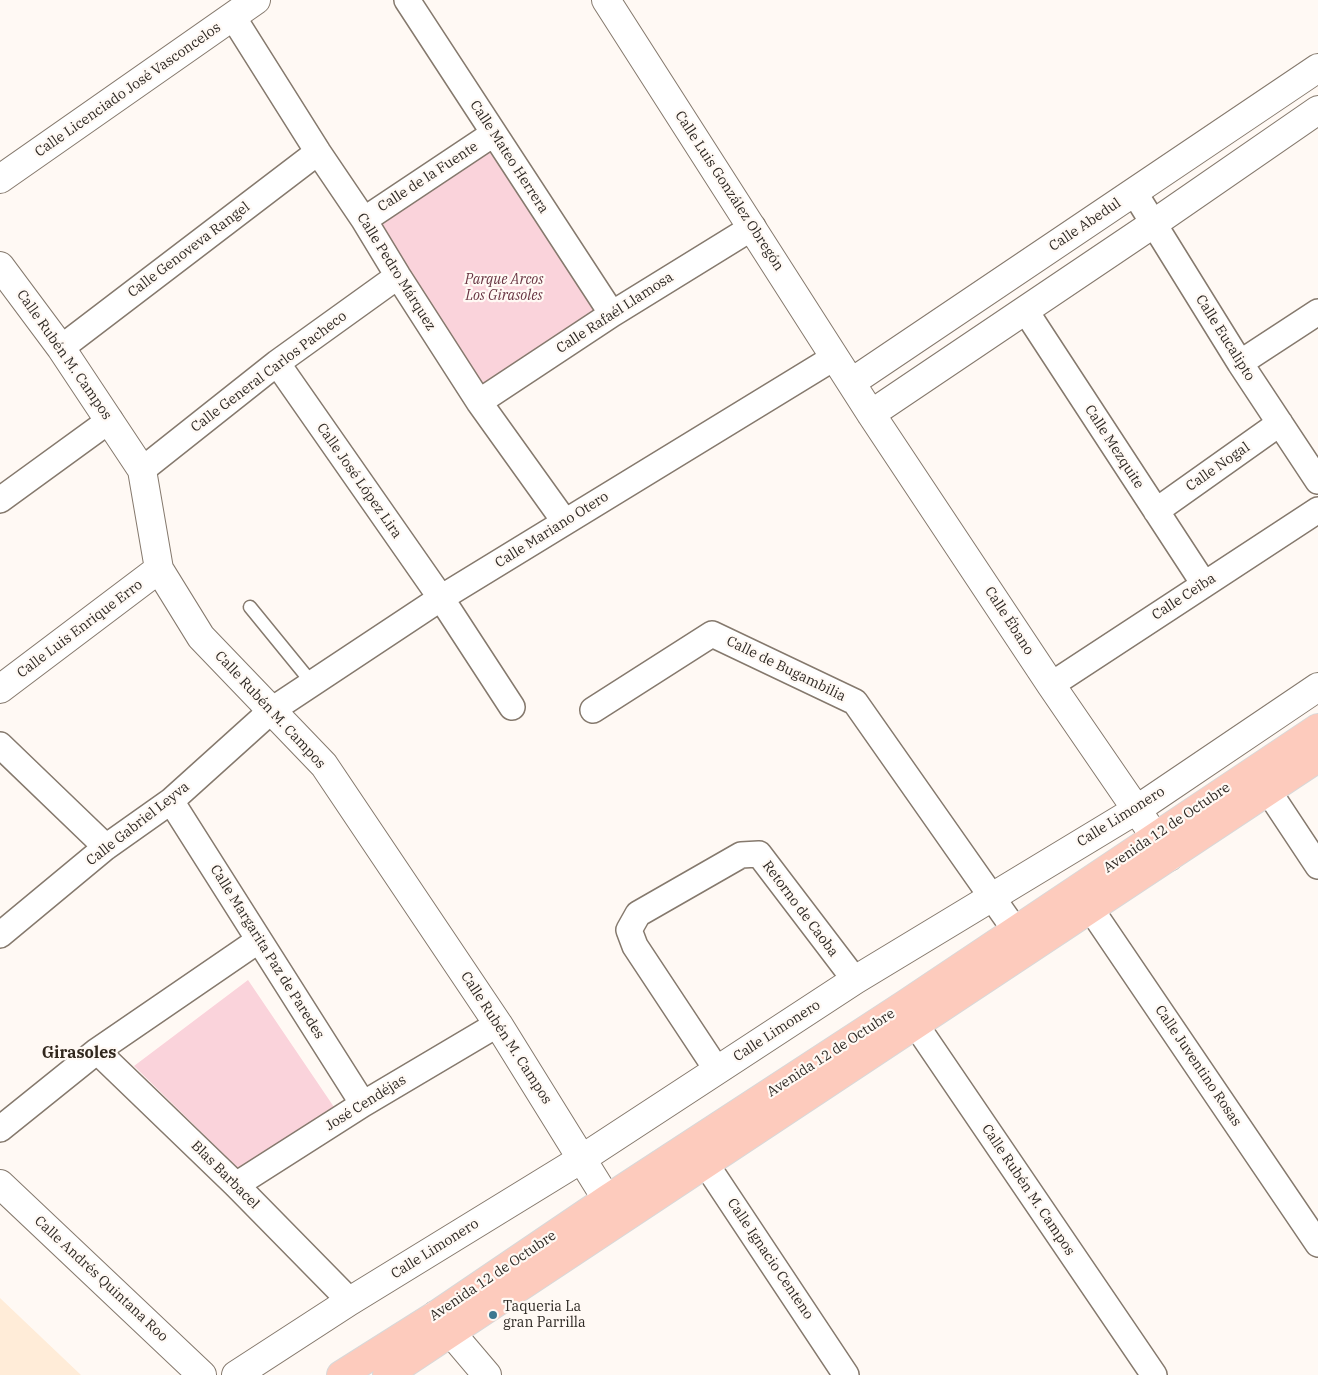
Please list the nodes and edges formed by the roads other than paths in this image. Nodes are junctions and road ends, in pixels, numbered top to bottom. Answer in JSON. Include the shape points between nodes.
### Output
{"nodes":[{"id":1,"x":256,"y":0,"type":"edge"},
{"id":2,"x":406,"y":0,"type":"edge"},
{"id":3,"x":606,"y":0,"type":"edge"},
{"id":4,"x":233,"y":17,"type":"junction"},
{"id":5,"x":1318,"y":68,"type":"edge"},
{"id":6,"x":1318,"y":110,"type":"edge"},
{"id":7,"x":493,"y":134,"type":"junction"},
{"id":8,"x":318,"y":152,"type":"junction"},
{"id":9,"x":0,"y":180,"type":"edge"},
{"id":10,"x":1134,"y":192,"type":"junction"},
{"id":11,"x":364,"y":220,"type":"junction"},
{"id":12,"x":1153,"y":224,"type":"junction"},
{"id":13,"x":753,"y":227,"type":"junction"},
{"id":14,"x":0,"y":266,"type":"edge"},
{"id":15,"x":398,"y":276,"type":"junction"},
{"id":16,"x":1025,"y":310,"type":"junction"},
{"id":17,"x":1318,"y":312,"type":"edge"},
{"id":18,"x":612,"y":314,"type":"junction"},
{"id":19,"x":61,"y":348,"type":"junction"},
{"id":20,"x":835,"y":357,"type":"junction"},
{"id":21,"x":277,"y":363,"type":"junction"},
{"id":22,"x":1240,"y":363,"type":"junction"},
{"id":23,"x":852,"y":382,"type":"junction"},
{"id":24,"x":479,"y":402,"type":"junction"},
{"id":25,"x":872,"y":414,"type":"junction"},
{"id":26,"x":110,"y":420,"type":"junction"},
{"id":27,"x":1280,"y":423,"type":"junction"},
{"id":28,"x":142,"y":470,"type":"junction"},
{"id":29,"x":1318,"y":481,"type":"edge"},
{"id":30,"x":0,"y":500,"type":"edge"},
{"id":31,"x":1318,"y":510,"type":"edge"},
{"id":32,"x":1156,"y":512,"type":"junction"},
{"id":33,"x":565,"y":522,"type":"junction"},
{"id":34,"x":159,"y":569,"type":"junction"},
{"id":35,"x":1204,"y":584,"type":"junction"},
{"id":36,"x":441,"y":598,"type":"junction"},
{"id":37,"x":250,"y":607,"type":"dead end"},
{"id":38,"x":312,"y":683,"type":"junction"},
{"id":39,"x":1051,"y":685,"type":"junction"},
{"id":40,"x":1318,"y":687,"type":"edge"},
{"id":41,"x":0,"y":688,"type":"edge"},
{"id":42,"x":512,"y":707,"type":"dead end"},
{"id":43,"x":272,"y":710,"type":"junction"},
{"id":44,"x":593,"y":710,"type":"dead end"},
{"id":45,"x":1318,"y":728,"type":"edge"},
{"id":46,"x":0,"y":745,"type":"edge"},
{"id":47,"x":1318,"y":758,"type":"edge"},
{"id":48,"x":1261,"y":780,"type":"junction"},
{"id":49,"x":171,"y":800,"type":"junction"},
{"id":50,"x":1136,"y":810,"type":"junction"},
{"id":51,"x":106,"y":847,"type":"junction"},
{"id":52,"x":1162,"y":847,"type":"junction"},
{"id":53,"x":1318,"y":866,"type":"edge"},
{"id":54,"x":991,"y":896,"type":"junction"},
{"id":55,"x":1084,"y":898,"type":"junction"},
{"id":56,"x":1015,"y":930,"type":"junction"},
{"id":57,"x":0,"y":935,"type":"edge"},
{"id":58,"x":258,"y":940,"type":"junction"},
{"id":59,"x":854,"y":980,"type":"junction"},
{"id":60,"x":910,"y":1015,"type":"junction"},
{"id":61,"x":498,"y":1024,"type":"junction"},
{"id":62,"x":98,"y":1051,"type":"junction"},
{"id":63,"x":717,"y":1070,"type":"junction"},
{"id":64,"x":363,"y":1104,"type":"junction"},
{"id":65,"x":0,"y":1129,"type":"edge"},
{"id":66,"x":699,"y":1154,"type":"junction"},
{"id":67,"x":583,"y":1158,"type":"junction"},
{"id":68,"x":0,"y":1184,"type":"edge"},
{"id":69,"x":236,"y":1185,"type":"junction"},
{"id":70,"x":614,"y":1209,"type":"junction"},
{"id":71,"x":1318,"y":1244,"type":"edge"},
{"id":72,"x":350,"y":1301,"type":"junction"},
{"id":73,"x":443,"y":1323,"type":"junction"},
{"id":74,"x":202,"y":1375,"type":"edge"},
{"id":75,"x":236,"y":1375,"type":"edge"},
{"id":76,"x":341,"y":1375,"type":"edge"},
{"id":77,"x":387,"y":1375,"type":"edge"},
{"id":78,"x":487,"y":1375,"type":"edge"},
{"id":79,"x":846,"y":1375,"type":"edge"},
{"id":80,"x":1154,"y":1375,"type":"edge"}],
"edges":[{"from":1,"to":4,"type":"street","name":"Calle Licenciado José Vasconcelos"},
{"from":2,"to":7,"type":"street","name":"Calle Mateo Herrera"},
{"from":3,"to":13,"type":"street","name":"Calle Luis González Obregón"},
{"from":4,"to":8,"type":"street","name":"Calle Pedro Márquez"},
{"from":4,"to":9,"type":"street","name":"Calle Licenciado José Vasconcelos"},
{"from":5,"to":10,"type":"street","name":"Calle Abedul"},
{"from":6,"to":12,"type":"street"},
{"from":7,"to":11,"type":"street","name":"Calle de la Fuente"},
{"from":7,"to":18,"type":"street","name":"Calle Mateo Herrera"},
{"from":8,"to":11,"type":"street","name":"Calle Pedro Márquez"},
{"from":8,"to":19,"type":"street","name":"Calle Genoveva Rangel"},
{"from":10,"to":12,"type":"street","name":"Calle Eucalipto"},
{"from":10,"to":23,"type":"street","name":"Calle Abedul"},
{"from":11,"to":15,"type":"street","name":"Calle Pedro Márquez"},
{"from":12,"to":16,"type":"street"},
{"from":12,"to":22,"type":"street","name":"Calle Eucalipto"},
{"from":13,"to":18,"type":"street","name":"Calle Rafaél Llamosa"},
{"from":13,"to":20,"type":"street","name":"Calle Luis González Obregón"},
{"from":14,"to":19,"type":"street","name":"Calle Rubén M. Campos"},
{"from":15,"to":21,"type":"street","name":"Calle General Carlos Pacheco"},
{"from":15,"to":24,"type":"street","name":"Calle Pedro Márquez"},
{"from":16,"to":25,"type":"street"},
{"from":16,"to":32,"type":"street","name":"Calle Mezquite"},
{"from":17,"to":22,"type":"street"},
{"from":18,"to":24,"type":"street","name":"Calle Rafaél Llamosa"},
{"from":19,"to":26,"type":"street","name":"Calle Rubén M. Campos"},
{"from":20,"to":23,"type":"street","name":"Calle Luis González Obregón"},
{"from":20,"to":33,"type":"street","name":"Calle Mariano Otero"},
{"from":21,"to":28,"type":"street","name":"Calle General Carlos Pacheco"},
{"from":21,"to":36,"type":"street","name":"Calle José López Lira"},
{"from":22,"to":27,"type":"street","name":"Calle Eucalipto"},
{"from":23,"to":25,"type":"street","name":"Calle Ébano"},
{"from":24,"to":33,"type":"street","name":"Calle Pedro Márquez"},
{"from":25,"to":39,"type":"street","name":"Calle Ébano"},
{"from":26,"to":28,"type":"street","name":"Calle Rubén M. Campos"},
{"from":26,"to":30,"type":"street"},
{"from":27,"to":29,"type":"street","name":"Calle Eucalipto"},
{"from":27,"to":32,"type":"street","name":"Calle Nogal"},
{"from":28,"to":34,"type":"street","name":"Calle Rubén M. Campos"},
{"from":31,"to":35,"type":"street","name":"Calle Ceiba"},
{"from":32,"to":35,"type":"street","name":"Calle Mezquite"},
{"from":33,"to":36,"type":"street","name":"Calle Mariano Otero"},
{"from":34,"to":41,"type":"street","name":"Calle Luis Enrique Erro"},
{"from":34,"to":43,"type":"street","name":"Calle Rubén M. Campos","via":[[201,637]]},
{"from":35,"to":39,"type":"street","name":"Calle Ceiba"},
{"from":36,"to":38,"type":"street","name":"Calle Mariano Otero"},
{"from":36,"to":42,"type":"street","name":"Calle José López Lira"},
{"from":37,"to":38,"type":"lane"},
{"from":38,"to":43,"type":"street","name":"Calle Mariano Otero"},
{"from":39,"to":50,"type":"street","name":"Calle Ébano"},
{"from":40,"to":50,"type":"street","name":"Calle Limonero"},
{"from":43,"to":49,"type":"street","name":"Calle Gabriel Leyva"},
{"from":43,"to":61,"type":"street","name":"Calle Rubén M. Campos","via":[[324,765]]},
{"from":44,"to":54,"type":"street","name":"Calle de Bugambilia","via":[[712,634],[855,702]]},
{"from":45,"to":48,"type":"main road","name":"Avenida 12 de Octubre"},
{"from":46,"to":51,"type":"street"},
{"from":47,"to":48,"type":"main road","name":"Avenida 12 de Octubre"},
{"from":48,"to":52,"type":"main road","name":"Avenida 12 de Octubre"},
{"from":48,"to":53,"type":"street"},
{"from":49,"to":51,"type":"street","name":"Calle Gabriel Leyva"},
{"from":49,"to":58,"type":"street","name":"Calle Margarita Paz de Paredes"},
{"from":50,"to":52,"type":"street","name":"Calle Ébano"},
{"from":50,"to":54,"type":"street","name":"Calle Limonero"},
{"from":51,"to":57,"type":"street","name":"Calle Gabriel Leyva"},
{"from":52,"to":55,"type":"main road","name":"Avenida 12 de Octubre"},
{"from":54,"to":56,"type":"street"},
{"from":54,"to":59,"type":"street","name":"Calle Limonero"},
{"from":55,"to":56,"type":"main road","name":"Avenida 12 de Octubre"},
{"from":55,"to":60,"type":"main road","name":"Avenida 12 de Octubre"},
{"from":55,"to":71,"type":"street","name":"Calle Juventino Rosas"},
{"from":56,"to":60,"type":"main road","name":"Avenida 12 de Octubre"},
{"from":58,"to":62,"type":"street"},
{"from":58,"to":64,"type":"street","name":"Calle Margarita Paz de Paredes"},
{"from":59,"to":63,"type":"street","name":"Calle Limonero"},
{"from":59,"to":63,"type":"street","name":"Retorno de Caoba","via":[[759,854],[741,855],[638,914],[629,930],[635,946]]},
{"from":60,"to":66,"type":"main road","name":"Avenida 12 de Octubre"},
{"from":60,"to":80,"type":"street","name":"Calle Rubén M. Campos"},
{"from":61,"to":64,"type":"street","name":"José Cendéjas"},
{"from":61,"to":67,"type":"street","name":"Calle Rubén M. Campos"},
{"from":62,"to":65,"type":"street"},
{"from":62,"to":69,"type":"street","name":"Blas Barbacel"},
{"from":63,"to":67,"type":"street","name":"Calle Limonero"},
{"from":64,"to":69,"type":"street","name":"José Cendéjas"},
{"from":66,"to":70,"type":"main road","name":"Avenida 12 de Octubre"},
{"from":66,"to":79,"type":"street","name":"Calle Ignacio Centeno"},
{"from":67,"to":70,"type":"street","name":"Calle Rubén M. Campos"},
{"from":67,"to":72,"type":"street","name":"Calle Limonero"},
{"from":68,"to":74,"type":"street","name":"Calle Andrés Quintana Roo"},
{"from":69,"to":72,"type":"street","name":"Blas Barbacel"},
{"from":70,"to":73,"type":"main road","name":"Avenida 12 de Octubre"},
{"from":72,"to":75,"type":"street","name":"Calle Limonero"},
{"from":73,"to":76,"type":"main road","name":"Avenida 12 de Octubre"},
{"from":73,"to":77,"type":"main road","name":"Avenida 12 de Octubre"},
{"from":73,"to":78,"type":"street"}]}
